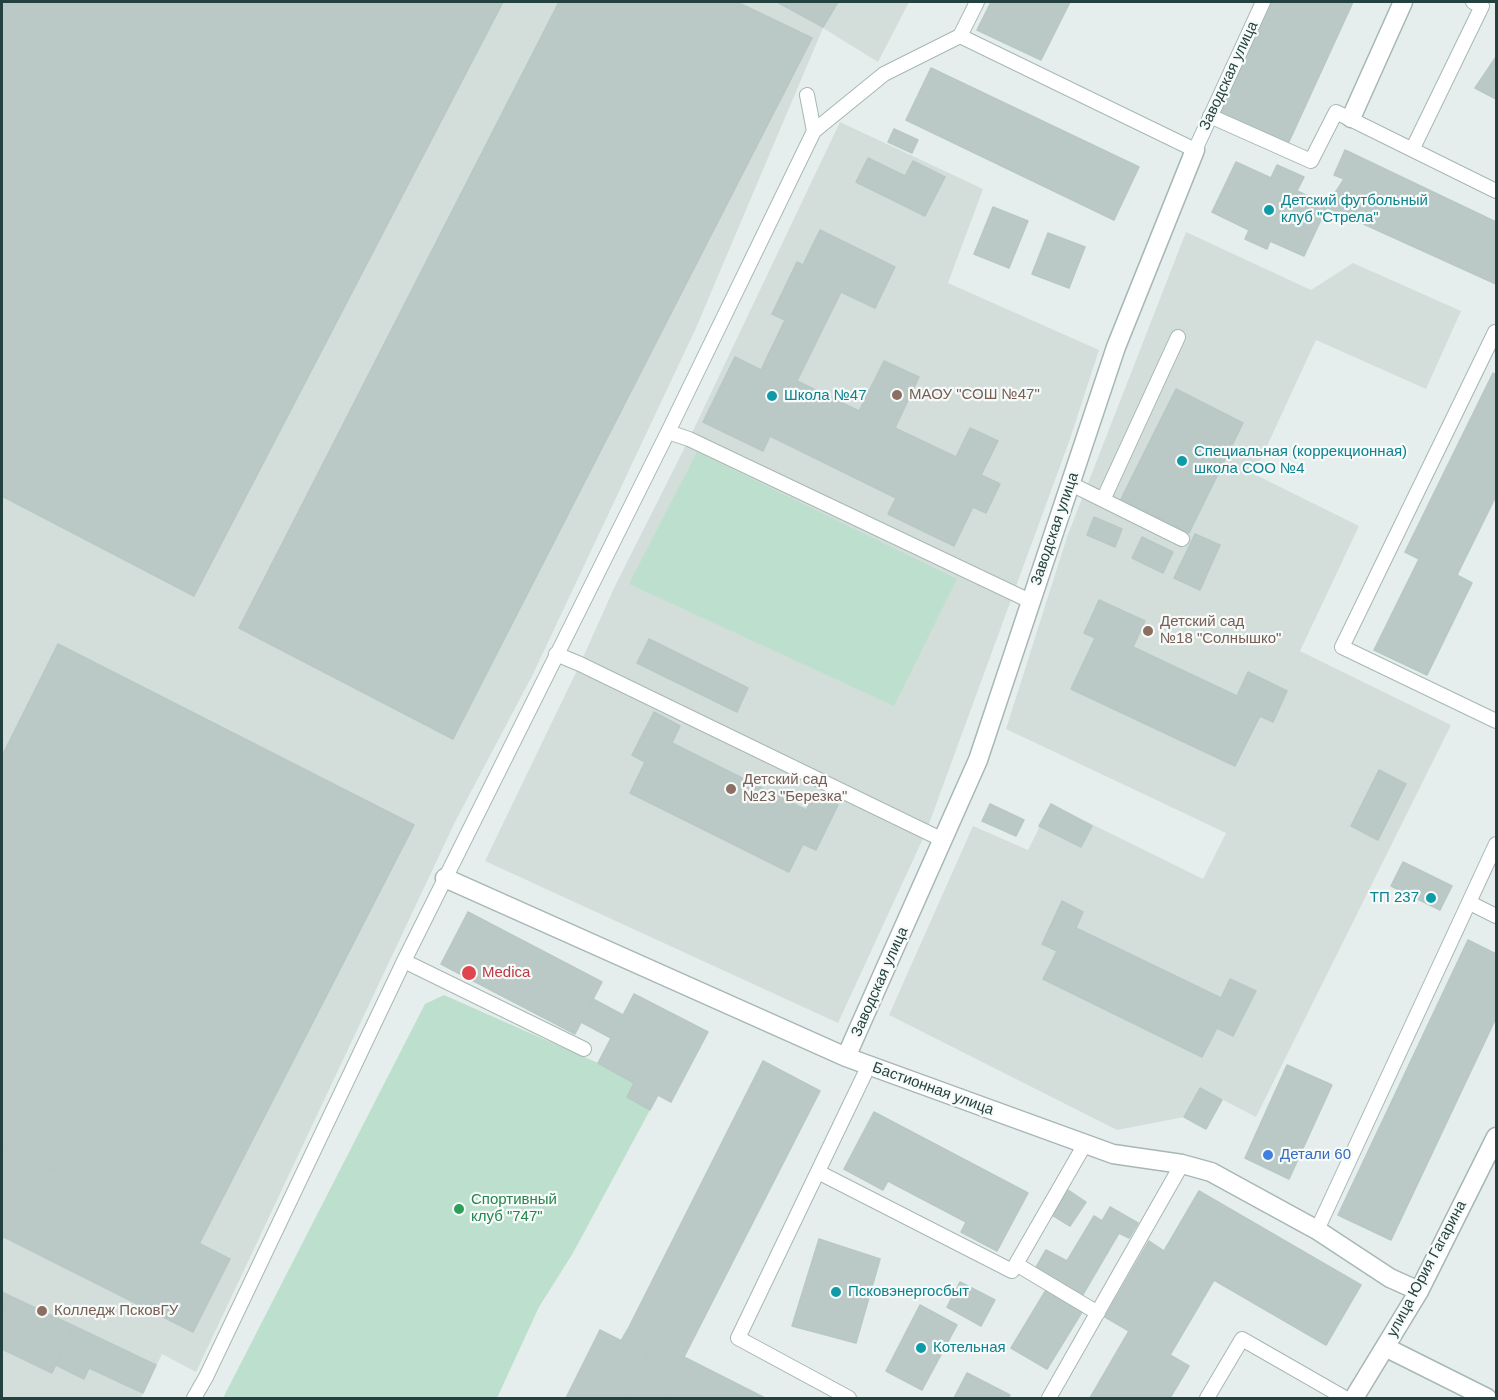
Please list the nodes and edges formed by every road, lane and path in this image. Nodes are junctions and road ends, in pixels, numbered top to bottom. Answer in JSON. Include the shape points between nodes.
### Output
{"nodes":[{"id":1,"x":977,"y":2,"type":"edge"},
{"id":2,"x":1263,"y":2,"type":"edge"},
{"id":3,"x":1403,"y":2,"type":"edge"},
{"id":4,"x":1473,"y":2,"type":"edge"},
{"id":5,"x":960,"y":36,"type":"junction"},
{"id":6,"x":807,"y":95,"type":"dead end"},
{"id":7,"x":1210,"y":116,"type":"junction"},
{"id":8,"x":1351,"y":118,"type":"junction"},
{"id":9,"x":814,"y":131,"type":"junction"},
{"id":10,"x":1413,"y":148,"type":"junction"},
{"id":11,"x":1195,"y":150,"type":"junction"},
{"id":12,"x":1497,"y":190,"type":"edge"},
{"id":13,"x":1497,"y":333,"type":"edge"},
{"id":14,"x":1178,"y":337,"type":"dead end"},
{"id":15,"x":668,"y":432,"type":"junction"},
{"id":16,"x":1071,"y":484,"type":"junction"},
{"id":17,"x":1103,"y":500,"type":"junction"},
{"id":18,"x":1182,"y":539,"type":"dead end"},
{"id":19,"x":1030,"y":602,"type":"junction"},
{"id":20,"x":556,"y":654,"type":"junction"},
{"id":21,"x":1497,"y":721,"type":"edge"},
{"id":22,"x":943,"y":840,"type":"junction"},
{"id":23,"x":1497,"y":844,"type":"edge"},
{"id":24,"x":445,"y":878,"type":"junction"},
{"id":25,"x":1470,"y":903,"type":"junction"},
{"id":26,"x":1497,"y":915,"type":"edge"},
{"id":27,"x":404,"y":961,"type":"junction"},
{"id":28,"x":584,"y":1049,"type":"dead end"},
{"id":29,"x":846,"y":1057,"type":"junction"},
{"id":30,"x":869,"y":1065,"type":"junction"},
{"id":31,"x":1497,"y":1137,"type":"edge"},
{"id":32,"x":1085,"y":1144,"type":"junction"},
{"id":33,"x":1182,"y":1164,"type":"junction"},
{"id":34,"x":818,"y":1172,"type":"junction"},
{"id":35,"x":1317,"y":1230,"type":"junction"},
{"id":36,"x":1016,"y":1264,"type":"junction"},
{"id":37,"x":1419,"y":1292,"type":"junction"},
{"id":38,"x":1098,"y":1313,"type":"junction"},
{"id":39,"x":1385,"y":1347,"type":"junction"},
{"id":40,"x":194,"y":1398,"type":"edge"},
{"id":41,"x":849,"y":1398,"type":"edge"},
{"id":42,"x":1048,"y":1398,"type":"edge"},
{"id":43,"x":1207,"y":1398,"type":"edge"},
{"id":44,"x":1345,"y":1398,"type":"edge"},
{"id":45,"x":1354,"y":1398,"type":"edge"},
{"id":46,"x":1487,"y":1398,"type":"edge"}],
"edges":[{"from":1,"to":5,"type":"lane"},
{"from":2,"to":7,"type":"lane","name":"Заводская улица"},
{"from":3,"to":8,"type":"street"},
{"from":4,"to":10,"type":"lane","via":[[1482,6]]},
{"from":5,"to":9,"type":"lane","via":[[884,74]]},
{"from":5,"to":11,"type":"lane"},
{"from":6,"to":9,"type":"lane"},
{"from":7,"to":8,"type":"lane","via":[[1311,161],[1336,112]]},
{"from":7,"to":11,"type":"lane","name":"Заводская улица"},
{"from":8,"to":10,"type":"lane"},
{"from":9,"to":15,"type":"lane"},
{"from":10,"to":12,"type":"lane"},
{"from":11,"to":16,"type":"street","name":"Заводская улица","via":[[1116,347]]},
{"from":13,"to":21,"type":"lane","via":[[1342,647]]},
{"from":14,"to":17,"type":"lane"},
{"from":15,"to":19,"type":"lane"},
{"from":15,"to":20,"type":"lane"},
{"from":16,"to":17,"type":"lane"},
{"from":16,"to":19,"type":"street","name":"Заводская улица"},
{"from":17,"to":18,"type":"lane"},
{"from":19,"to":22,"type":"street","name":"Заводская улица","via":[[978,760]]},
{"from":20,"to":22,"type":"lane"},
{"from":20,"to":24,"type":"lane"},
{"from":22,"to":29,"type":"street","name":"Заводская улица"},
{"from":23,"to":25,"type":"lane"},
{"from":24,"to":27,"type":"lane"},
{"from":24,"to":29,"type":"street","name":"Бастионная улица"},
{"from":25,"to":26,"type":"lane"},
{"from":25,"to":35,"type":"lane"},
{"from":27,"to":28,"type":"lane"},
{"from":27,"to":40,"type":"lane"},
{"from":29,"to":30,"type":"street","name":"Бастионная улица"},
{"from":30,"to":32,"type":"street","name":"Бастионная улица"},
{"from":30,"to":34,"type":"lane"},
{"from":31,"to":37,"type":"street","name":"улица Юрия Гагарина"},
{"from":32,"to":33,"type":"street","name":"Бастионная улица","via":[[1113,1154]]},
{"from":32,"to":36,"type":"lane"},
{"from":33,"to":35,"type":"street","name":"Бастионная улица","via":[[1211,1172]]},
{"from":33,"to":38,"type":"lane"},
{"from":34,"to":36,"type":"lane","via":[[1012,1271]]},
{"from":34,"to":41,"type":"lane","via":[[738,1338]]},
{"from":35,"to":37,"type":"street","name":"Бастионная улица","via":[[1390,1278]]},
{"from":36,"to":38,"type":"lane"},
{"from":37,"to":39,"type":"street","name":"улица Юрия Гагарина"},
{"from":38,"to":42,"type":"lane"},
{"from":39,"to":45,"type":"street","name":"улица Юрия Гагарина"},
{"from":39,"to":46,"type":"street"},
{"from":43,"to":44,"type":"lane","via":[[1242,1339]]}]}
